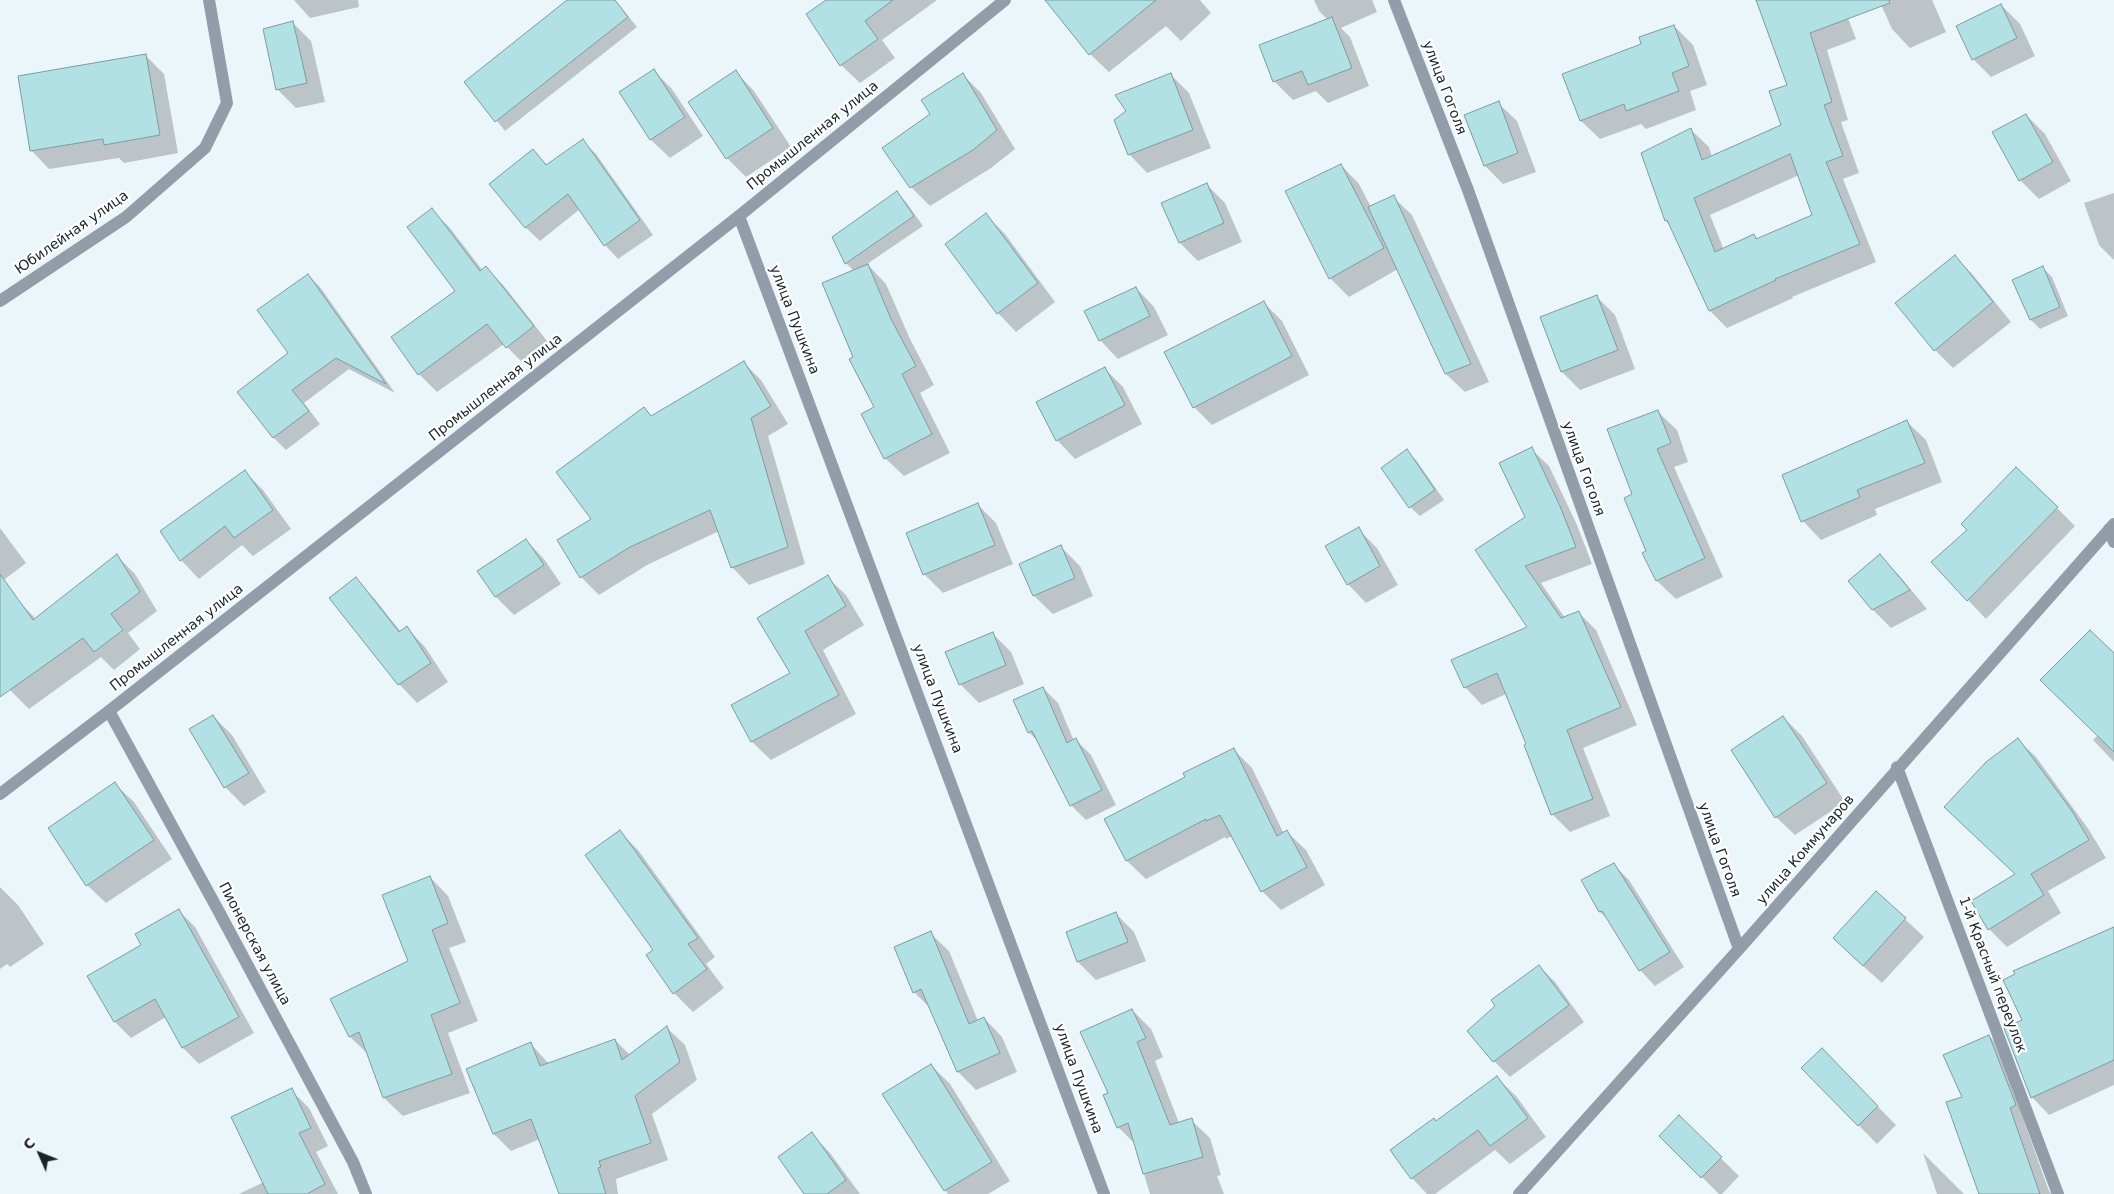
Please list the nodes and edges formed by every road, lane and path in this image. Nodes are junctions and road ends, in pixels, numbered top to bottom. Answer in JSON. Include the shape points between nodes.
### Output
{"nodes":[{"id":1,"x":209,"y":0,"type":"edge"},
{"id":2,"x":1005,"y":0,"type":"edge"},
{"id":3,"x":1394,"y":0,"type":"edge"},
{"id":4,"x":739,"y":216,"type":"junction"},
{"id":5,"x":0,"y":301,"type":"edge"},
{"id":6,"x":2112,"y":526,"type":"edge"},
{"id":7,"x":2114,"y":542,"type":"edge"},
{"id":8,"x":109,"y":711,"type":"junction"},
{"id":9,"x":1897,"y":767,"type":"junction"},
{"id":10,"x":0,"y":794,"type":"edge"},
{"id":11,"x":1739,"y":949,"type":"junction"},
{"id":12,"x":366,"y":1194,"type":"edge"},
{"id":13,"x":1104,"y":1194,"type":"edge"},
{"id":14,"x":1518,"y":1194,"type":"edge"},
{"id":15,"x":2058,"y":1194,"type":"edge"}],
"edges":[{"from":1,"to":5,"type":"street","name":"Юбилейная улица","via":[[228,103],[206,148],[126,217]]},
{"from":2,"to":4,"type":"street","name":"Промышленная улица"},
{"from":3,"to":11,"type":"street","name":"улица Гоголя","via":[[1468,190]]},
{"from":4,"to":8,"type":"street","name":"Промышленная улица"},
{"from":4,"to":13,"type":"street","name":"улица Пушкина"},
{"from":6,"to":7,"type":"street"},
{"from":6,"to":9,"type":"street","name":"улица Коммунаров"},
{"from":8,"to":10,"type":"street","name":"Промышленная улица"},
{"from":8,"to":12,"type":"street","name":"Пионерская улица","via":[[344,1145]]},
{"from":9,"to":11,"type":"street","name":"улица Коммунаров"},
{"from":9,"to":15,"type":"street","name":"1-й Красный переулок"},
{"from":11,"to":14,"type":"street","name":"улица Коммунаров"}]}
